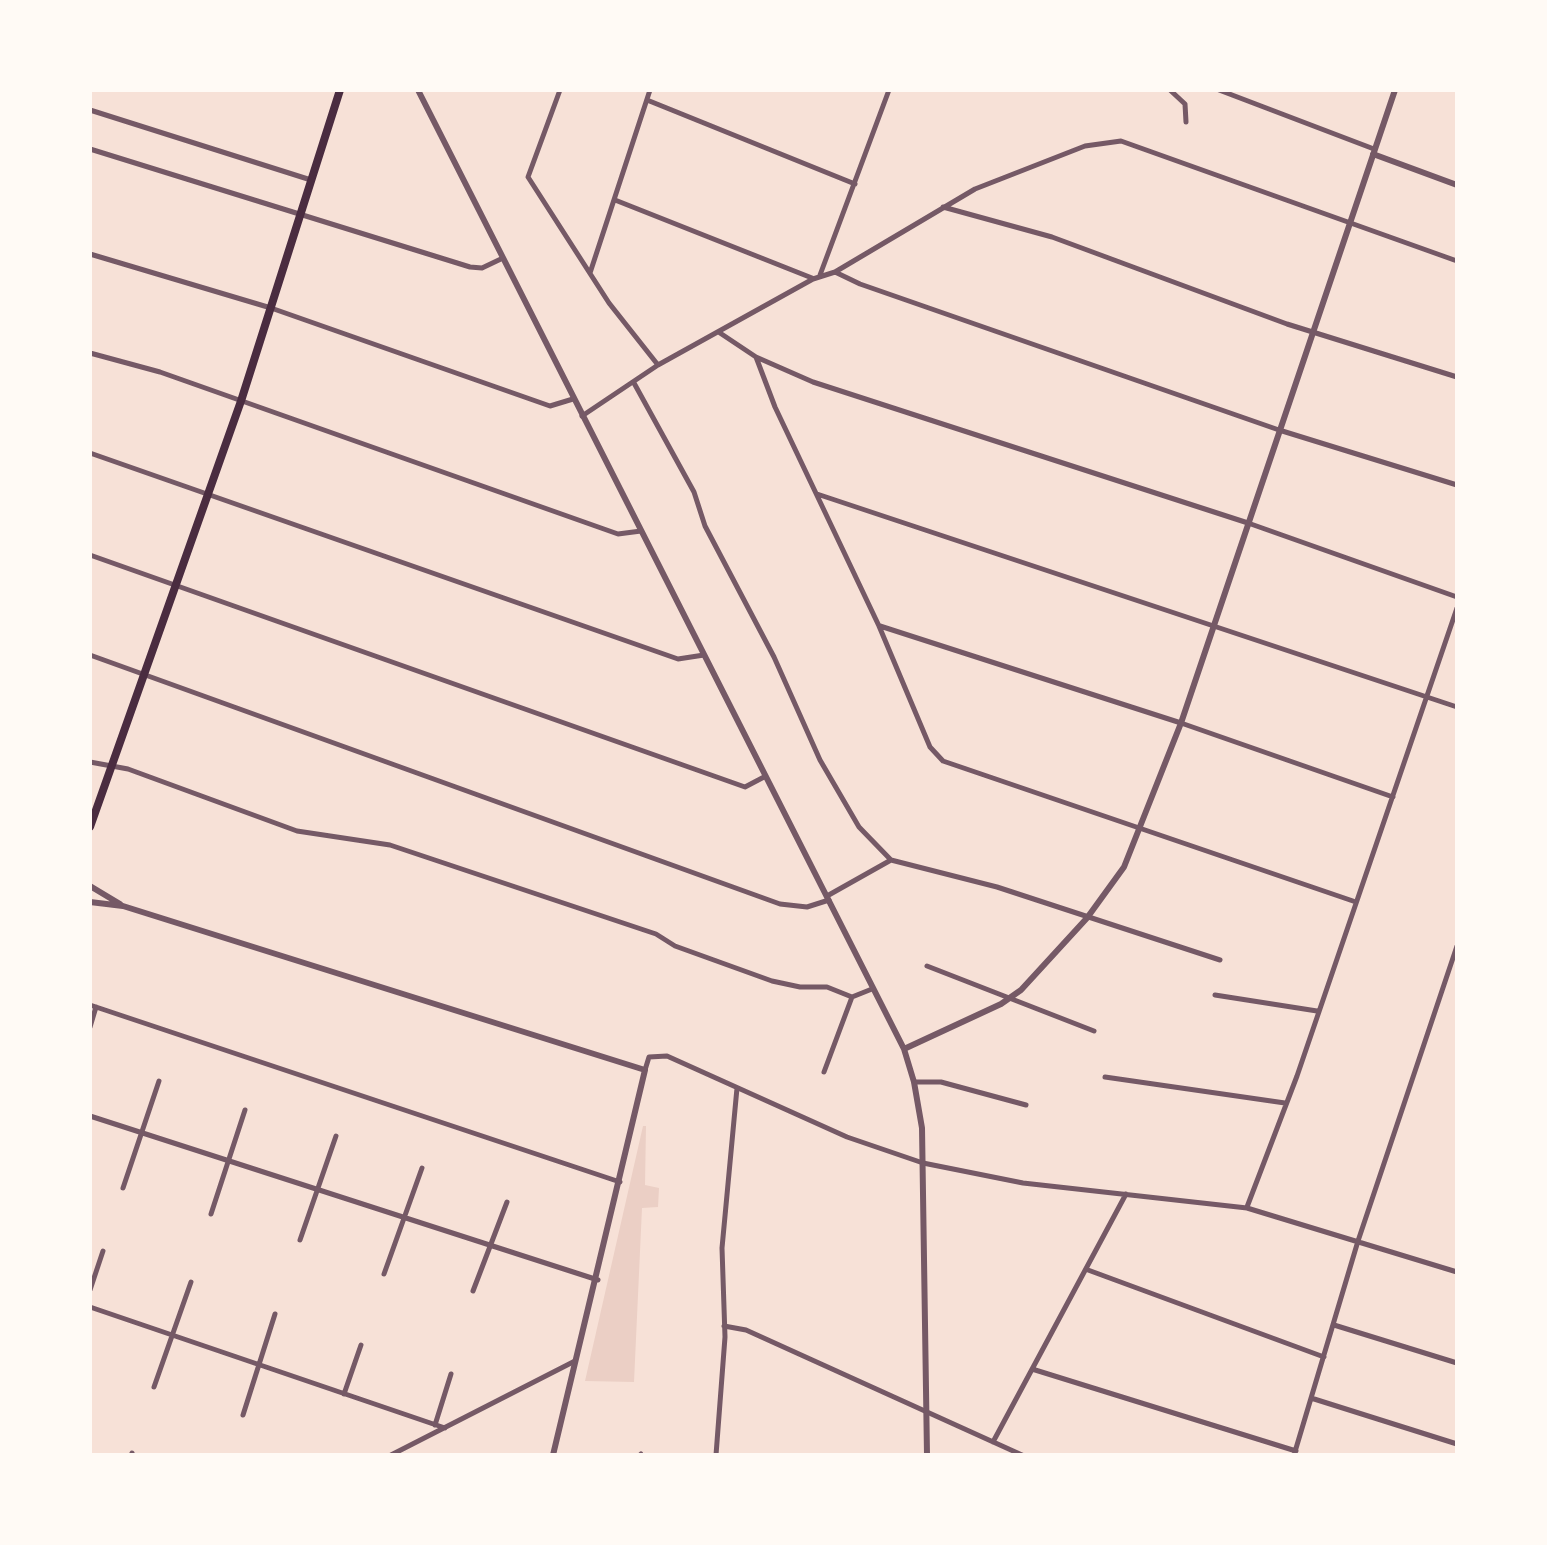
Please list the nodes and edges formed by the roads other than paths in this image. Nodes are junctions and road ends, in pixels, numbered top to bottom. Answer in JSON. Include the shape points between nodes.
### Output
{"nodes":[{"id":1,"x":340,"y":90,"type":"edge"},
{"id":2,"x":418,"y":90,"type":"edge"},
{"id":3,"x":560,"y":90,"type":"edge"},
{"id":4,"x":650,"y":90,"type":"edge"},
{"id":5,"x":889,"y":90,"type":"edge"},
{"id":6,"x":1170,"y":90,"type":"edge"},
{"id":7,"x":1219,"y":90,"type":"edge"},
{"id":8,"x":1395,"y":90,"type":"edge"},
{"id":9,"x":647,"y":100,"type":"junction"},
{"id":10,"x":90,"y":110,"type":"edge"},
{"id":11,"x":1186,"y":122,"type":"dead end"},
{"id":12,"x":90,"y":149,"type":"edge"},
{"id":13,"x":1374,"y":151,"type":"junction"},
{"id":14,"x":312,"y":181,"type":"junction"},
{"id":15,"x":855,"y":184,"type":"junction"},
{"id":16,"x":1457,"y":185,"type":"edge"},
{"id":17,"x":615,"y":200,"type":"junction"},
{"id":18,"x":943,"y":207,"type":"junction"},
{"id":19,"x":301,"y":213,"type":"junction"},
{"id":20,"x":1349,"y":222,"type":"junction"},
{"id":21,"x":90,"y":254,"type":"edge"},
{"id":22,"x":503,"y":258,"type":"junction"},
{"id":23,"x":1457,"y":261,"type":"edge"},
{"id":24,"x":835,"y":272,"type":"junction"},
{"id":25,"x":590,"y":274,"type":"junction"},
{"id":26,"x":816,"y":277,"type":"junction"},
{"id":27,"x":271,"y":308,"type":"junction"},
{"id":28,"x":1312,"y":332,"type":"junction"},
{"id":29,"x":720,"y":333,"type":"junction"},
{"id":30,"x":90,"y":353,"type":"edge"},
{"id":31,"x":756,"y":357,"type":"junction"},
{"id":32,"x":658,"y":365,"type":"junction"},
{"id":33,"x":1457,"y":377,"type":"edge"},
{"id":34,"x":634,"y":383,"type":"junction"},
{"id":35,"x":573,"y":399,"type":"junction"},
{"id":36,"x":241,"y":401,"type":"junction"},
{"id":37,"x":582,"y":416,"type":"junction"},
{"id":38,"x":1279,"y":430,"type":"junction"},
{"id":39,"x":90,"y":453,"type":"edge"},
{"id":40,"x":1457,"y":485,"type":"edge"},
{"id":41,"x":210,"y":493,"type":"junction"},
{"id":42,"x":816,"y":493,"type":"junction"},
{"id":43,"x":1248,"y":523,"type":"junction"},
{"id":44,"x":641,"y":531,"type":"junction"},
{"id":45,"x":90,"y":555,"type":"edge"},
{"id":46,"x":178,"y":585,"type":"junction"},
{"id":47,"x":1457,"y":597,"type":"edge"},
{"id":48,"x":1457,"y":608,"type":"edge"},
{"id":49,"x":1214,"y":623,"type":"junction"},
{"id":50,"x":879,"y":626,"type":"junction"},
{"id":51,"x":90,"y":655,"type":"edge"},
{"id":52,"x":704,"y":655,"type":"junction"},
{"id":53,"x":145,"y":676,"type":"junction"},
{"id":54,"x":1427,"y":697,"type":"junction"},
{"id":55,"x":1457,"y":707,"type":"edge"},
{"id":56,"x":1181,"y":723,"type":"junction"},
{"id":57,"x":90,"y":762,"type":"edge"},
{"id":58,"x":113,"y":767,"type":"junction"},
{"id":59,"x":764,"y":777,"type":"junction"},
{"id":60,"x":1393,"y":797,"type":"junction"},
{"id":61,"x":90,"y":824,"type":"edge"},
{"id":62,"x":1141,"y":827,"type":"junction"},
{"id":63,"x":891,"y":860,"type":"junction"},
{"id":64,"x":90,"y":886,"type":"edge"},
{"id":65,"x":828,"y":898,"type":"junction"},
{"id":66,"x":1353,"y":901,"type":"junction"},
{"id":67,"x":90,"y":902,"type":"edge"},
{"id":68,"x":123,"y":906,"type":"junction"},
{"id":69,"x":1087,"y":918,"type":"junction"},
{"id":70,"x":1457,"y":946,"type":"edge"},
{"id":71,"x":1220,"y":960,"type":"dead end"},
{"id":72,"x":927,"y":966,"type":"dead end"},
{"id":73,"x":872,"y":989,"type":"junction"},
{"id":74,"x":1215,"y":995,"type":"dead end"},
{"id":75,"x":852,"y":997,"type":"junction"},
{"id":76,"x":1008,"y":999,"type":"junction"},
{"id":77,"x":93,"y":1006,"type":"edge"},
{"id":78,"x":1317,"y":1011,"type":"junction"},
{"id":79,"x":90,"y":1027,"type":"edge"},
{"id":80,"x":1094,"y":1031,"type":"dead end"},
{"id":81,"x":904,"y":1049,"type":"junction"},
{"id":82,"x":645,"y":1070,"type":"junction"},
{"id":83,"x":824,"y":1072,"type":"dead end"},
{"id":84,"x":1105,"y":1077,"type":"dead end"},
{"id":85,"x":159,"y":1081,"type":"dead end"},
{"id":86,"x":914,"y":1082,"type":"junction"},
{"id":87,"x":737,"y":1088,"type":"junction"},
{"id":88,"x":1285,"y":1103,"type":"junction"},
{"id":89,"x":1026,"y":1105,"type":"dead end"},
{"id":90,"x":245,"y":1110,"type":"dead end"},
{"id":91,"x":90,"y":1116,"type":"edge"},
{"id":92,"x":141,"y":1133,"type":"junction"},
{"id":93,"x":336,"y":1136,"type":"dead end"},
{"id":94,"x":228,"y":1162,"type":"junction"},
{"id":95,"x":923,"y":1163,"type":"junction"},
{"id":96,"x":422,"y":1168,"type":"dead end"},
{"id":97,"x":621,"y":1182,"type":"junction"},
{"id":98,"x":123,"y":1188,"type":"dead end"},
{"id":99,"x":317,"y":1191,"type":"junction"},
{"id":100,"x":1126,"y":1194,"type":"junction"},
{"id":101,"x":507,"y":1202,"type":"dead end"},
{"id":102,"x":1247,"y":1208,"type":"junction"},
{"id":103,"x":211,"y":1214,"type":"dead end"},
{"id":104,"x":403,"y":1218,"type":"junction"},
{"id":105,"x":300,"y":1240,"type":"dead end"},
{"id":106,"x":1358,"y":1241,"type":"junction"},
{"id":107,"x":489,"y":1246,"type":"junction"},
{"id":108,"x":103,"y":1251,"type":"dead end"},
{"id":109,"x":1088,"y":1270,"type":"junction"},
{"id":110,"x":1457,"y":1272,"type":"edge"},
{"id":111,"x":384,"y":1274,"type":"dead end"},
{"id":112,"x":598,"y":1280,"type":"junction"},
{"id":113,"x":191,"y":1282,"type":"dead end"},
{"id":114,"x":90,"y":1290,"type":"edge"},
{"id":115,"x":473,"y":1291,"type":"dead end"},
{"id":116,"x":90,"y":1307,"type":"edge"},
{"id":117,"x":275,"y":1314,"type":"dead end"},
{"id":118,"x":1334,"y":1325,"type":"junction"},
{"id":119,"x":724,"y":1326,"type":"junction"},
{"id":120,"x":174,"y":1335,"type":"junction"},
{"id":121,"x":361,"y":1345,"type":"dead end"},
{"id":122,"x":1324,"y":1357,"type":"junction"},
{"id":123,"x":578,"y":1359,"type":"junction"},
{"id":124,"x":1457,"y":1363,"type":"edge"},
{"id":125,"x":260,"y":1366,"type":"junction"},
{"id":126,"x":1032,"y":1369,"type":"junction"},
{"id":127,"x":451,"y":1374,"type":"dead end"},
{"id":128,"x":154,"y":1387,"type":"dead end"},
{"id":129,"x":344,"y":1394,"type":"junction"},
{"id":130,"x":1311,"y":1398,"type":"junction"},
{"id":131,"x":927,"y":1412,"type":"junction"},
{"id":132,"x":243,"y":1415,"type":"dead end"},
{"id":133,"x":435,"y":1425,"type":"junction"},
{"id":134,"x":445,"y":1428,"type":"junction"},
{"id":135,"x":993,"y":1442,"type":"junction"},
{"id":136,"x":1457,"y":1444,"type":"edge"},
{"id":137,"x":1295,"y":1453,"type":"edge"},
{"id":138,"x":391,"y":1455,"type":"edge"},
{"id":139,"x":553,"y":1455,"type":"edge"},
{"id":140,"x":716,"y":1455,"type":"edge"},
{"id":141,"x":927,"y":1455,"type":"edge"},
{"id":142,"x":1022,"y":1455,"type":"edge"}],
"edges":[{"from":1,"to":14,"type":"main road"},
{"from":2,"to":22,"type":"street"},
{"from":3,"to":25,"type":"street","via":[[528,177]]},
{"from":4,"to":9,"type":"street"},
{"from":5,"to":15,"type":"street"},
{"from":6,"to":11,"type":"street","via":[[1185,104]]},
{"from":7,"to":13,"type":"street"},
{"from":8,"to":13,"type":"street"},
{"from":9,"to":15,"type":"street"},
{"from":9,"to":17,"type":"street"},
{"from":10,"to":14,"type":"street"},
{"from":12,"to":19,"type":"street"},
{"from":13,"to":16,"type":"street"},
{"from":13,"to":20,"type":"street"},
{"from":14,"to":19,"type":"main road"},
{"from":15,"to":26,"type":"street"},
{"from":17,"to":25,"type":"street"},
{"from":17,"to":26,"type":"street"},
{"from":18,"to":20,"type":"street","via":[[1085,146],[1121,141]]},
{"from":18,"to":24,"type":"street"},
{"from":18,"to":28,"type":"street","via":[[1052,237]]},
{"from":19,"to":22,"type":"street","via":[[470,267],[482,268]]},
{"from":19,"to":27,"type":"main road"},
{"from":20,"to":23,"type":"street"},
{"from":20,"to":28,"type":"street"},
{"from":21,"to":27,"type":"street"},
{"from":22,"to":35,"type":"street"},
{"from":24,"to":26,"type":"street"},
{"from":24,"to":38,"type":"street"},
{"from":25,"to":32,"type":"street"},
{"from":26,"to":29,"type":"street"},
{"from":27,"to":35,"type":"street","via":[[550,406]]},
{"from":27,"to":36,"type":"main road"},
{"from":28,"to":33,"type":"street"},
{"from":28,"to":38,"type":"street"},
{"from":29,"to":31,"type":"street"},
{"from":29,"to":32,"type":"street"},
{"from":30,"to":36,"type":"street"},
{"from":31,"to":42,"type":"street"},
{"from":31,"to":43,"type":"street","via":[[813,382]]},
{"from":32,"to":34,"type":"street"},
{"from":34,"to":37,"type":"street"},
{"from":34,"to":63,"type":"street","via":[[694,492],[705,526],[774,657],[820,760],[859,827]]},
{"from":35,"to":37,"type":"street"},
{"from":36,"to":41,"type":"main road"},
{"from":36,"to":44,"type":"street","via":[[618,534]]},
{"from":37,"to":44,"type":"street"},
{"from":38,"to":40,"type":"street"},
{"from":38,"to":43,"type":"street"},
{"from":39,"to":41,"type":"street"},
{"from":41,"to":46,"type":"main road"},
{"from":41,"to":52,"type":"street","via":[[678,659]]},
{"from":42,"to":49,"type":"street"},
{"from":42,"to":50,"type":"street"},
{"from":43,"to":47,"type":"street"},
{"from":43,"to":49,"type":"street"},
{"from":44,"to":52,"type":"street"},
{"from":45,"to":46,"type":"street"},
{"from":46,"to":53,"type":"main road"},
{"from":46,"to":59,"type":"street","via":[[745,787]]},
{"from":48,"to":54,"type":"street"},
{"from":49,"to":54,"type":"street"},
{"from":49,"to":56,"type":"street"},
{"from":50,"to":56,"type":"street"},
{"from":50,"to":62,"type":"street","via":[[930,747],[943,761]]},
{"from":51,"to":53,"type":"street"},
{"from":52,"to":59,"type":"street"},
{"from":53,"to":58,"type":"main road"},
{"from":53,"to":65,"type":"street","via":[[780,904],[807,907]]},
{"from":54,"to":55,"type":"street"},
{"from":54,"to":60,"type":"street"},
{"from":56,"to":60,"type":"street"},
{"from":56,"to":62,"type":"street"},
{"from":57,"to":58,"type":"street"},
{"from":58,"to":61,"type":"main road"},
{"from":58,"to":75,"type":"street","via":[[297,831],[390,845],[656,934],[772,981],[827,987]]},
{"from":59,"to":65,"type":"street"},
{"from":60,"to":66,"type":"street"},
{"from":62,"to":66,"type":"street"},
{"from":62,"to":69,"type":"street","via":[[1124,867]]},
{"from":63,"to":65,"type":"street"},
{"from":63,"to":69,"type":"street","via":[[997,887]]},
{"from":64,"to":68,"type":"street"},
{"from":65,"to":73,"type":"street"},
{"from":66,"to":78,"type":"street"},
{"from":67,"to":68,"type":"street"},
{"from":68,"to":82,"type":"street"},
{"from":69,"to":71,"type":"street"},
{"from":69,"to":76,"type":"street"},
{"from":70,"to":106,"type":"street"},
{"from":72,"to":76,"type":"street"},
{"from":73,"to":75,"type":"street"},
{"from":73,"to":81,"type":"street"},
{"from":74,"to":78,"type":"street"},
{"from":75,"to":83,"type":"street"},
{"from":76,"to":80,"type":"street"},
{"from":76,"to":81,"type":"street"},
{"from":77,"to":79,"type":"street"},
{"from":77,"to":97,"type":"street"},
{"from":78,"to":88,"type":"street"},
{"from":81,"to":86,"type":"street"},
{"from":82,"to":87,"type":"street","via":[[649,1057],[667,1056]]},
{"from":82,"to":97,"type":"street"},
{"from":84,"to":88,"type":"street"},
{"from":85,"to":92,"type":"street"},
{"from":86,"to":89,"type":"street","via":[[941,1082]]},
{"from":86,"to":95,"type":"street"},
{"from":87,"to":95,"type":"street","via":[[847,1137]]},
{"from":87,"to":119,"type":"street","via":[[722,1248]]},
{"from":88,"to":102,"type":"street"},
{"from":90,"to":94,"type":"street"},
{"from":91,"to":92,"type":"street"},
{"from":92,"to":94,"type":"street"},
{"from":92,"to":98,"type":"street"},
{"from":93,"to":99,"type":"street"},
{"from":94,"to":99,"type":"street"},
{"from":94,"to":103,"type":"street"},
{"from":95,"to":100,"type":"street","via":[[1023,1183]]},
{"from":95,"to":131,"type":"street"},
{"from":96,"to":104,"type":"street"},
{"from":97,"to":112,"type":"street"},
{"from":99,"to":104,"type":"street"},
{"from":99,"to":105,"type":"street"},
{"from":100,"to":102,"type":"street"},
{"from":100,"to":109,"type":"street"},
{"from":101,"to":107,"type":"street"},
{"from":102,"to":106,"type":"street"},
{"from":104,"to":107,"type":"street"},
{"from":104,"to":111,"type":"street"},
{"from":106,"to":110,"type":"street"},
{"from":106,"to":118,"type":"street"},
{"from":107,"to":112,"type":"street"},
{"from":107,"to":115,"type":"street"},
{"from":108,"to":114,"type":"street"},
{"from":109,"to":122,"type":"street"},
{"from":109,"to":126,"type":"street"},
{"from":112,"to":123,"type":"street"},
{"from":113,"to":120,"type":"street"},
{"from":116,"to":120,"type":"street"},
{"from":117,"to":125,"type":"street"},
{"from":118,"to":122,"type":"street"},
{"from":118,"to":124,"type":"street"},
{"from":119,"to":131,"type":"street","via":[[746,1330]]},
{"from":119,"to":140,"type":"street"},
{"from":120,"to":125,"type":"street"},
{"from":120,"to":128,"type":"street"},
{"from":121,"to":129,"type":"street"},
{"from":122,"to":130,"type":"street"},
{"from":123,"to":134,"type":"street"},
{"from":123,"to":139,"type":"street"},
{"from":125,"to":129,"type":"street"},
{"from":125,"to":132,"type":"street"},
{"from":126,"to":135,"type":"street"},
{"from":126,"to":137,"type":"street"},
{"from":127,"to":133,"type":"street"},
{"from":129,"to":133,"type":"street"},
{"from":130,"to":136,"type":"street"},
{"from":130,"to":137,"type":"street"},
{"from":131,"to":135,"type":"street"},
{"from":131,"to":141,"type":"street"},
{"from":133,"to":134,"type":"street"},
{"from":134,"to":138,"type":"street"},
{"from":135,"to":142,"type":"street"}]}
